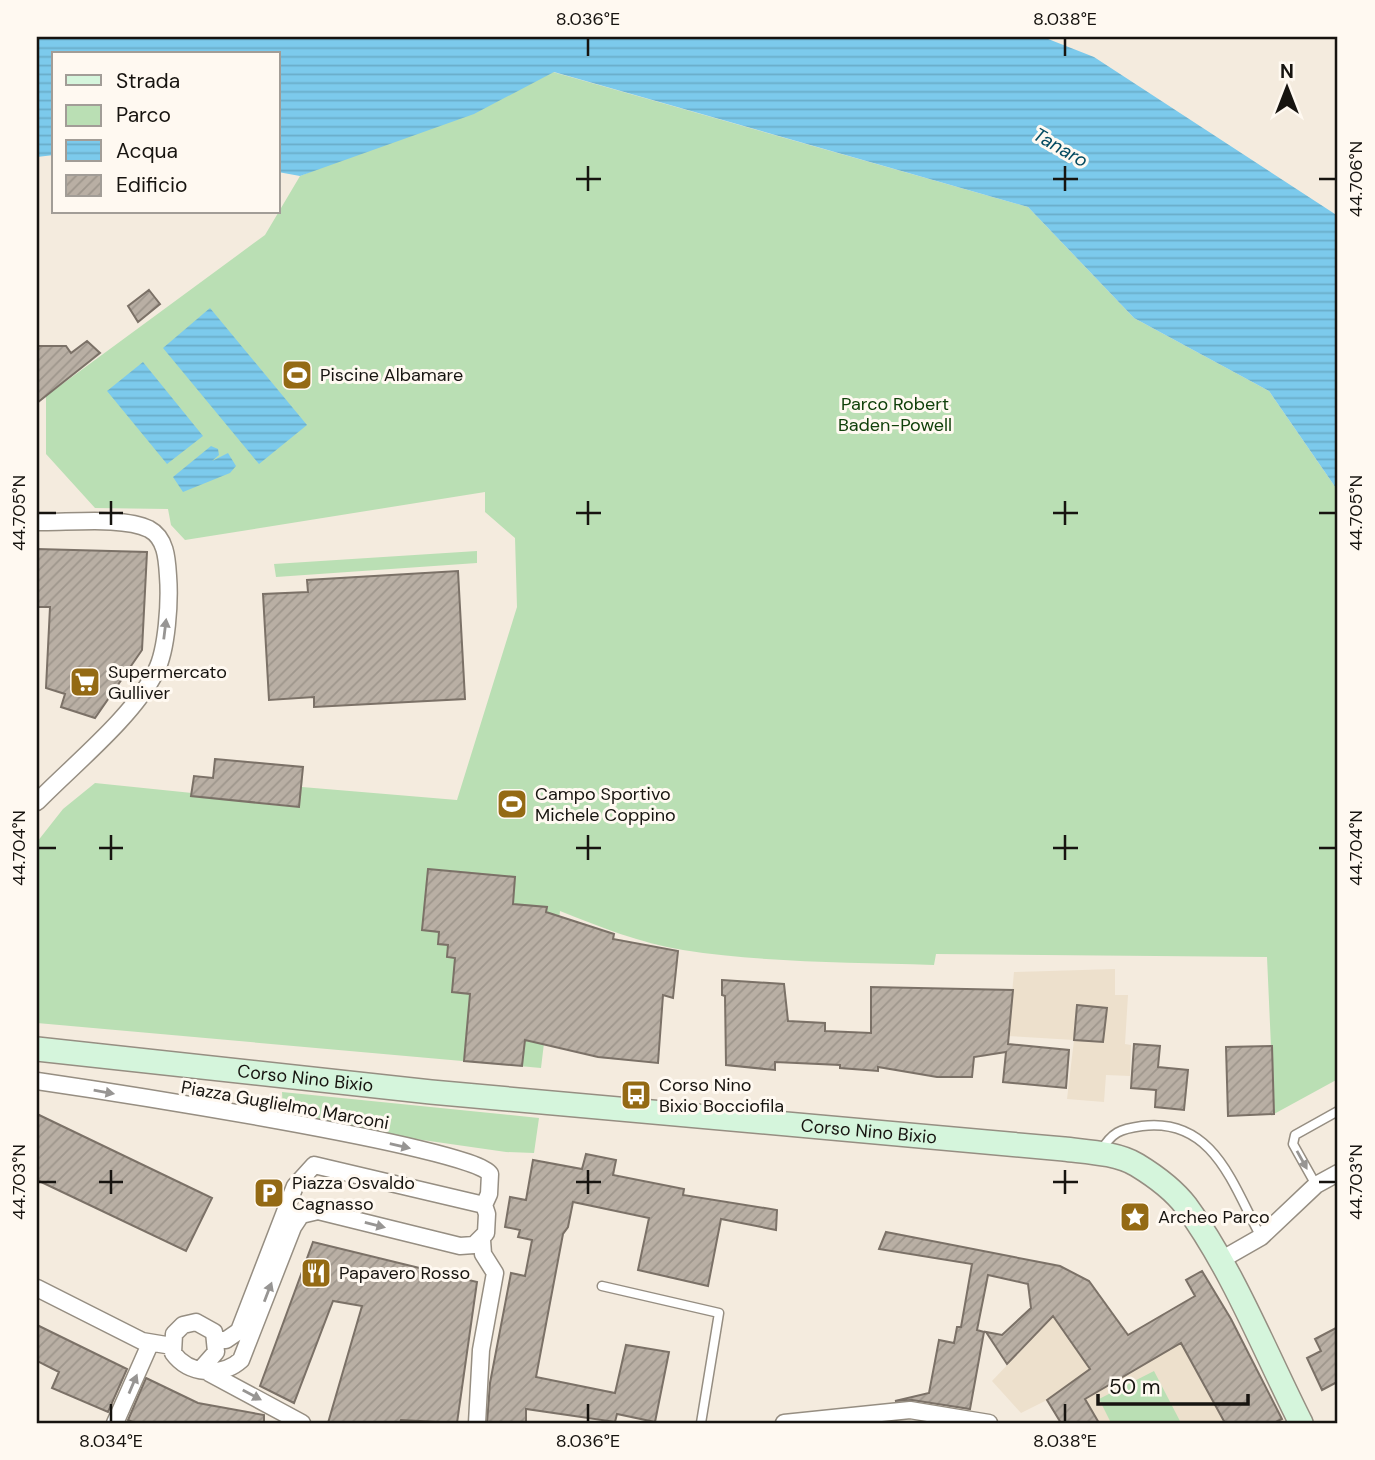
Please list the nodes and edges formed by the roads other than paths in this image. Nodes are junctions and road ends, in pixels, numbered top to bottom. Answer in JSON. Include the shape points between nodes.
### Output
{"nodes":[{"id":1,"x":37,"y":522,"type":"edge"},
{"id":2,"x":37,"y":802,"type":"edge"},
{"id":3,"x":37,"y":1049,"type":"edge"},
{"id":4,"x":82,"y":1054,"type":"junction"},
{"id":5,"x":37,"y":1057,"type":"edge"},
{"id":6,"x":37,"y":1081,"type":"edge"},
{"id":7,"x":1338,"y":1111,"type":"edge"},
{"id":8,"x":1100,"y":1153,"type":"junction"},
{"id":9,"x":1338,"y":1173,"type":"edge"},
{"id":10,"x":1316,"y":1185,"type":"junction"},
{"id":11,"x":484,"y":1205,"type":"junction"},
{"id":12,"x":1261,"y":1237,"type":"junction"},
{"id":13,"x":482,"y":1240,"type":"junction"},
{"id":14,"x":1219,"y":1261,"type":"junction"},
{"id":15,"x":602,"y":1286,"type":"dead end"},
{"id":16,"x":37,"y":1288,"type":"edge"},
{"id":17,"x":216,"y":1339,"type":"junction"},
{"id":18,"x":150,"y":1344,"type":"junction"},
{"id":19,"x":172,"y":1346,"type":"junction"},
{"id":20,"x":201,"y":1369,"type":"junction"},
{"id":21,"x":971,"y":1422,"type":"edge"},
{"id":22,"x":115,"y":1423,"type":"edge"},
{"id":23,"x":302,"y":1423,"type":"edge"},
{"id":24,"x":477,"y":1423,"type":"edge"},
{"id":25,"x":701,"y":1423,"type":"edge"},
{"id":26,"x":784,"y":1423,"type":"edge"},
{"id":27,"x":989,"y":1423,"type":"edge"},
{"id":28,"x":1301,"y":1423,"type":"edge"}],
"edges":[{"from":2,"to":1,"type":"street","one_way":true,"via":[[148,685],[158,669],[166,618],[166,554],[160,538],[150,529],[131,524]]},
{"from":3,"to":4,"type":"main road","name":"Corso Nino Bixio"},
{"from":4,"to":5,"type":"main road","name":"Corso Nino Bixio"},
{"from":4,"to":8,"type":"main road","name":"Corso Nino Bixio","via":[[431,1093]]},
{"from":6,"to":11,"type":"street","name":"Piazza Guglielmo Marconi","one_way":true,"via":[[343,1133],[475,1163],[489,1174]]},
{"from":7,"to":10,"type":"lane","one_way":true,"via":[[1295,1135],[1293,1144]]},
{"from":8,"to":12,"type":"lane","via":[[1111,1134],[1121,1129],[1157,1124],[1190,1132],[1215,1151]]},
{"from":8,"to":14,"type":"main road","name":"Corso Nino Bixio","via":[[1134,1163],[1163,1182],[1185,1206]]},
{"from":9,"to":10,"type":"street"},
{"from":10,"to":12,"type":"street"},
{"from":11,"to":13,"type":"street","name":"Piazza Guglielmo Marconi","via":[[488,1223]]},
{"from":11,"to":17,"type":"street","via":[[314,1165],[289,1198],[239,1331],[226,1340]]},
{"from":12,"to":14,"type":"street"},
{"from":20,"to":13,"type":"street","one_way":true,"via":[[223,1372],[241,1360],[293,1227],[308,1210],[460,1246]]},
{"from":13,"to":24,"type":"street","via":[[483,1254],[495,1273],[481,1350]]},
{"from":14,"to":28,"type":"main road","name":"Corso Nino Bixio"},
{"from":15,"to":25,"type":"lane","via":[[719,1313]]},
{"from":16,"to":18,"type":"street"},
{"from":17,"to":19,"type":"street","via":[[209,1327],[189,1322],[174,1334]]},
{"from":17,"to":20,"type":"street","via":[[216,1352]]},
{"from":18,"to":19,"type":"street"},
{"from":22,"to":18,"type":"street","one_way":true},
{"from":19,"to":20,"type":"street","via":[[184,1364]]},
{"from":20,"to":23,"type":"street","one_way":true},
{"from":21,"to":26,"type":"street","via":[[910,1410]]},
{"from":21,"to":27,"type":"street"}]}
